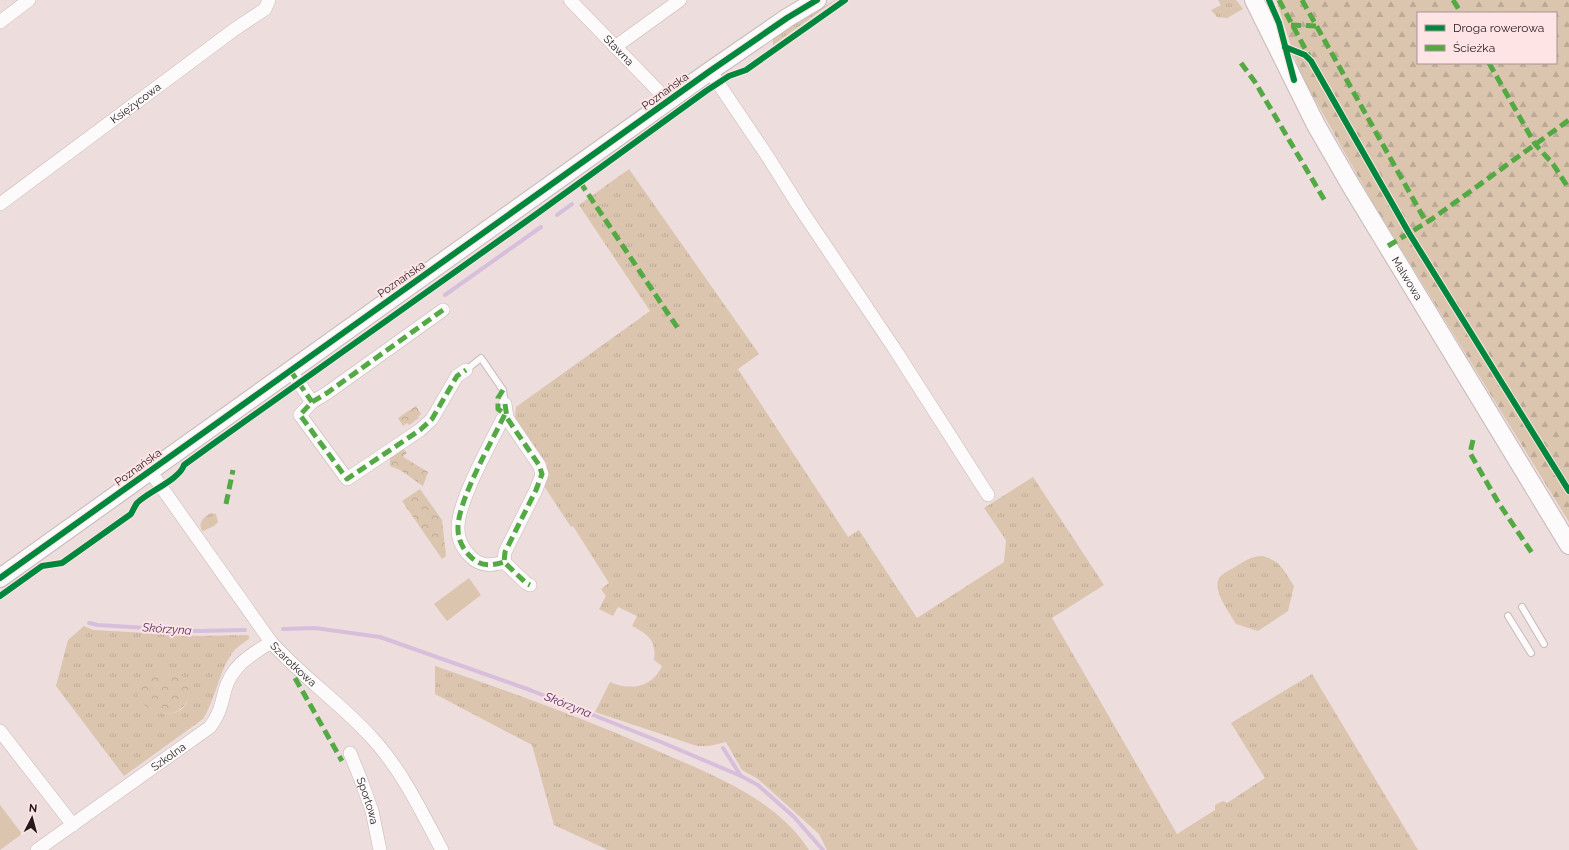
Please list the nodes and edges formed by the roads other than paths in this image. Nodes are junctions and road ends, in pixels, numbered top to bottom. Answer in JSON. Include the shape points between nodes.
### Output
{"nodes":[{"id":1,"x":29,"y":0,"type":"edge"},
{"id":2,"x":269,"y":0,"type":"edge"},
{"id":3,"x":570,"y":0,"type":"edge"},
{"id":4,"x":680,"y":0,"type":"edge"},
{"id":5,"x":817,"y":0,"type":"edge"},
{"id":6,"x":1254,"y":2,"type":"edge"},
{"id":7,"x":0,"y":22,"type":"edge"},
{"id":8,"x":615,"y":47,"type":"junction"},
{"id":9,"x":710,"y":71,"type":"junction"},
{"id":10,"x":668,"y":101,"type":"junction"},
{"id":11,"x":0,"y":204,"type":"edge"},
{"id":12,"x":443,"y":310,"type":"dead end"},
{"id":13,"x":290,"y":370,"type":"junction"},
{"id":14,"x":466,"y":370,"type":"joint"},
{"id":15,"x":312,"y":402,"type":"junction"},
{"id":16,"x":505,"y":409,"type":"junction"},
{"id":17,"x":150,"y":471,"type":"junction"},
{"id":18,"x":988,"y":495,"type":"dead end"},
{"id":19,"x":1569,"y":545,"type":"edge"},
{"id":20,"x":504,"y":562,"type":"junction"},
{"id":21,"x":0,"y":578,"type":"edge"},
{"id":22,"x":530,"y":585,"type":"dead end"},
{"id":23,"x":1522,"y":608,"type":"dead end"},
{"id":24,"x":1508,"y":616,"type":"dead end"},
{"id":25,"x":271,"y":642,"type":"junction"},
{"id":26,"x":1544,"y":644,"type":"dead end"},
{"id":27,"x":1531,"y":653,"type":"dead end"},
{"id":28,"x":0,"y":731,"type":"edge"},
{"id":29,"x":350,"y":753,"type":"dead end"},
{"id":30,"x":73,"y":825,"type":"junction"},
{"id":31,"x":37,"y":850,"type":"edge"},
{"id":32,"x":380,"y":850,"type":"edge"},
{"id":33,"x":442,"y":850,"type":"edge"}],
"edges":[{"from":1,"to":7,"type":"street"},
{"from":2,"to":11,"type":"street","name":"Księżycowa","via":[[265,9]]},
{"from":3,"to":8,"type":"street","name":"Stawna"},
{"from":4,"to":8,"type":"street"},
{"from":5,"to":9,"type":"street","name":"Poznańska"},
{"from":6,"to":19,"type":"street","name":"Malwowa","via":[[1316,125],[1350,184]]},
{"from":8,"to":10,"type":"street","name":"Stawna"},
{"from":9,"to":10,"type":"street","name":"Poznańska"},
{"from":9,"to":18,"type":"street"},
{"from":10,"to":13,"type":"street","name":"Poznańska"},
{"from":12,"to":15,"type":"street"},
{"from":13,"to":15,"type":"street"},
{"from":13,"to":17,"type":"street","name":"Poznańska"},
{"from":14,"to":15,"type":"street","via":[[457,376],[432,419],[420,430],[347,479],[300,415]]},
{"from":14,"to":16,"type":"lane","via":[[481,358],[503,390]]},
{"from":16,"to":20,"type":"street","via":[[542,474],[505,552]]},
{"from":16,"to":20,"type":"street","via":[[468,490],[458,520],[460,541],[472,558],[488,566]]},
{"from":17,"to":21,"type":"street","name":"Poznańska"},
{"from":17,"to":25,"type":"street","name":"Szarotkowa"},
{"from":20,"to":22,"type":"street"},
{"from":23,"to":26,"type":"lane"},
{"from":24,"to":27,"type":"lane"},
{"from":25,"to":30,"type":"street","name":"Szkolna","via":[[245,658],[230,676],[220,711],[210,727]]},
{"from":25,"to":33,"type":"street","name":"Szarotkowa","via":[[384,751],[409,788]]},
{"from":28,"to":30,"type":"street"},
{"from":29,"to":32,"type":"street","name":"Sportowa","via":[[372,811]]},
{"from":30,"to":31,"type":"street","name":"Szkolna"}]}
